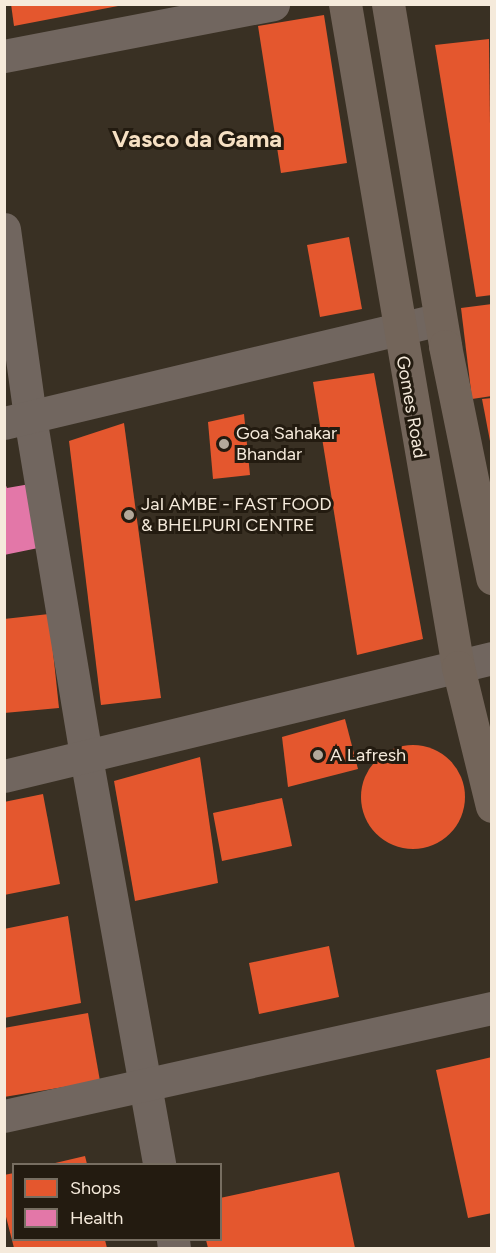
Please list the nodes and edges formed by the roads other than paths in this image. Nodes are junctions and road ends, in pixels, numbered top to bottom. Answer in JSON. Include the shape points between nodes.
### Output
{"nodes":[{"id":1,"x":273,"y":4,"type":"edge"},
{"id":2,"x":345,"y":4,"type":"edge"},
{"id":3,"x":388,"y":4,"type":"edge"},
{"id":4,"x":4,"y":56,"type":"edge"},
{"id":5,"x":4,"y":229,"type":"edge"},
{"id":6,"x":440,"y":320,"type":"junction"},
{"id":7,"x":398,"y":330,"type":"junction"},
{"id":8,"x":17,"y":420,"type":"edge"},
{"id":9,"x":492,"y":578,"type":"edge"},
{"id":10,"x":492,"y":658,"type":"edge"},
{"id":11,"x":458,"y":667,"type":"junction"},
{"id":12,"x":86,"y":757,"type":"junction"},
{"id":13,"x":4,"y":776,"type":"edge"},
{"id":14,"x":492,"y":806,"type":"edge"},
{"id":15,"x":492,"y":1008,"type":"edge"},
{"id":16,"x":145,"y":1086,"type":"junction"},
{"id":17,"x":4,"y":1116,"type":"edge"},
{"id":18,"x":159,"y":1163,"type":"edge"}],
"edges":[{"from":1,"to":4,"type":"street"},
{"from":2,"to":7,"type":"main road","name":"Gomes Road"},
{"from":3,"to":6,"type":"main road"},
{"from":5,"to":8,"type":"street"},
{"from":6,"to":7,"type":"street"},
{"from":6,"to":9,"type":"main road"},
{"from":7,"to":8,"type":"street"},
{"from":7,"to":11,"type":"main road","name":"Gomes Road"},
{"from":8,"to":12,"type":"street"},
{"from":10,"to":11,"type":"street"},
{"from":11,"to":12,"type":"street"},
{"from":11,"to":14,"type":"main road","name":"Gomes Road"},
{"from":12,"to":13,"type":"street"},
{"from":12,"to":16,"type":"street"},
{"from":15,"to":16,"type":"street"},
{"from":16,"to":17,"type":"street"},
{"from":16,"to":18,"type":"street"}]}
